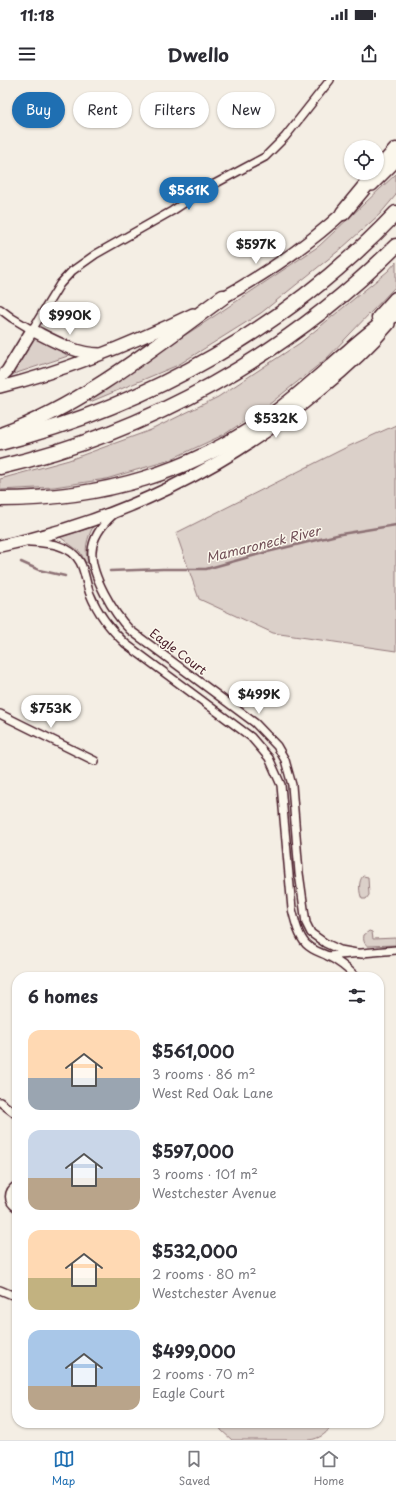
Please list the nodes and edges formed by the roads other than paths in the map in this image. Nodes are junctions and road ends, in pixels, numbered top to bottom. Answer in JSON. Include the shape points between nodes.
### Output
{"nodes":[{"id":1,"x":330,"y":80,"type":"edge"},
{"id":2,"x":396,"y":150,"type":"edge"},
{"id":3,"x":396,"y":161,"type":"edge"},
{"id":4,"x":384,"y":163,"type":"edge"},
{"id":5,"x":370,"y":180,"type":"edge"},
{"id":6,"x":343,"y":213,"type":"junction"},
{"id":7,"x":396,"y":213,"type":"edge"},
{"id":8,"x":396,"y":246,"type":"edge"},
{"id":9,"x":223,"y":297,"type":"junction"},
{"id":10,"x":396,"y":299,"type":"edge"},
{"id":11,"x":0,"y":310,"type":"edge"},
{"id":12,"x":396,"y":314,"type":"edge"},
{"id":13,"x":32,"y":330,"type":"junction"},
{"id":14,"x":349,"y":351,"type":"junction"},
{"id":15,"x":106,"y":354,"type":"junction"},
{"id":16,"x":0,"y":378,"type":"edge"},
{"id":17,"x":0,"y":387,"type":"edge"},
{"id":18,"x":0,"y":435,"type":"edge"},
{"id":19,"x":0,"y":443,"type":"edge"},
{"id":20,"x":0,"y":467,"type":"edge"},
{"id":21,"x":0,"y":499,"type":"edge"},
{"id":22,"x":119,"y":510,"type":"junction"},
{"id":23,"x":22,"y":541,"type":"junction"},
{"id":24,"x":0,"y":546,"type":"edge"},
{"id":25,"x":0,"y":714,"type":"edge"},
{"id":26,"x":95,"y":761,"type":"dead end"},
{"id":27,"x":396,"y":950,"type":"edge"},
{"id":28,"x":362,"y":954,"type":"junction"},
{"id":29,"x":328,"y":956,"type":"junction"},
{"id":30,"x":351,"y":972,"type":"edge"},
{"id":31,"x":0,"y":1102,"type":"edge"},
{"id":32,"x":12,"y":1111,"type":"edge"},
{"id":33,"x":12,"y":1189,"type":"edge"},
{"id":34,"x":12,"y":1204,"type":"edge"},
{"id":35,"x":0,"y":1290,"type":"edge"},
{"id":36,"x":12,"y":1295,"type":"edge"}],
"edges":[{"from":1,"to":13,"type":"street","via":[[284,138],[265,156],[96,254],[72,271],[60,284]]},
{"from":2,"to":4,"type":"highway"},
{"from":3,"to":6,"type":"main road"},
{"from":5,"to":6,"type":"highway"},
{"from":6,"to":9,"type":"main road","via":[[292,254]]},
{"from":7,"to":19,"type":"highway","via":[[308,293],[256,331],[216,355],[161,385],[110,407],[59,426]]},
{"from":8,"to":20,"type":"highway","via":[[305,325],[210,386],[108,433]]},
{"from":9,"to":15,"type":"main road"},
{"from":9,"to":18,"type":"highway","via":[[141,357],[73,400],[48,415]]},
{"from":10,"to":14,"type":"highway"},
{"from":11,"to":13,"type":"street"},
{"from":12,"to":14,"type":"highway"},
{"from":12,"to":22,"type":"main road","via":[[353,362],[276,425],[210,467]]},
{"from":13,"to":15,"type":"main road","via":[[74,350]]},
{"from":13,"to":16,"type":"main road"},
{"from":14,"to":21,"type":"highway","via":[[259,424],[227,444],[184,465],[124,486],[89,493]]},
{"from":15,"to":17,"type":"main road"},
{"from":22,"to":23,"type":"main road"},
{"from":22,"to":28,"type":"street","name":"Eagle Court","via":[[100,529],[92,551],[94,568],[108,602],[130,630],[255,723],[277,746],[285,760],[292,785],[306,923],[311,933],[325,943],[340,950]]},
{"from":23,"to":24,"type":"main road"},
{"from":23,"to":29,"type":"street","name":"Eagle Court","via":[[47,543],[72,553],[80,562],[90,595],[109,628],[126,644],[251,737],[269,758],[281,786],[295,924],[305,943],[315,951]]},
{"from":25,"to":26,"type":"street"},
{"from":27,"to":28,"type":"street","name":"Eagle Court"},
{"from":28,"to":29,"type":"street","name":"Eagle Court"},
{"from":29,"to":30,"type":"street","name":"Eagle Court"},
{"from":31,"to":32,"type":"street"},
{"from":33,"to":34,"type":"street","via":[[9,1198]]},
{"from":35,"to":36,"type":"street"}]}
